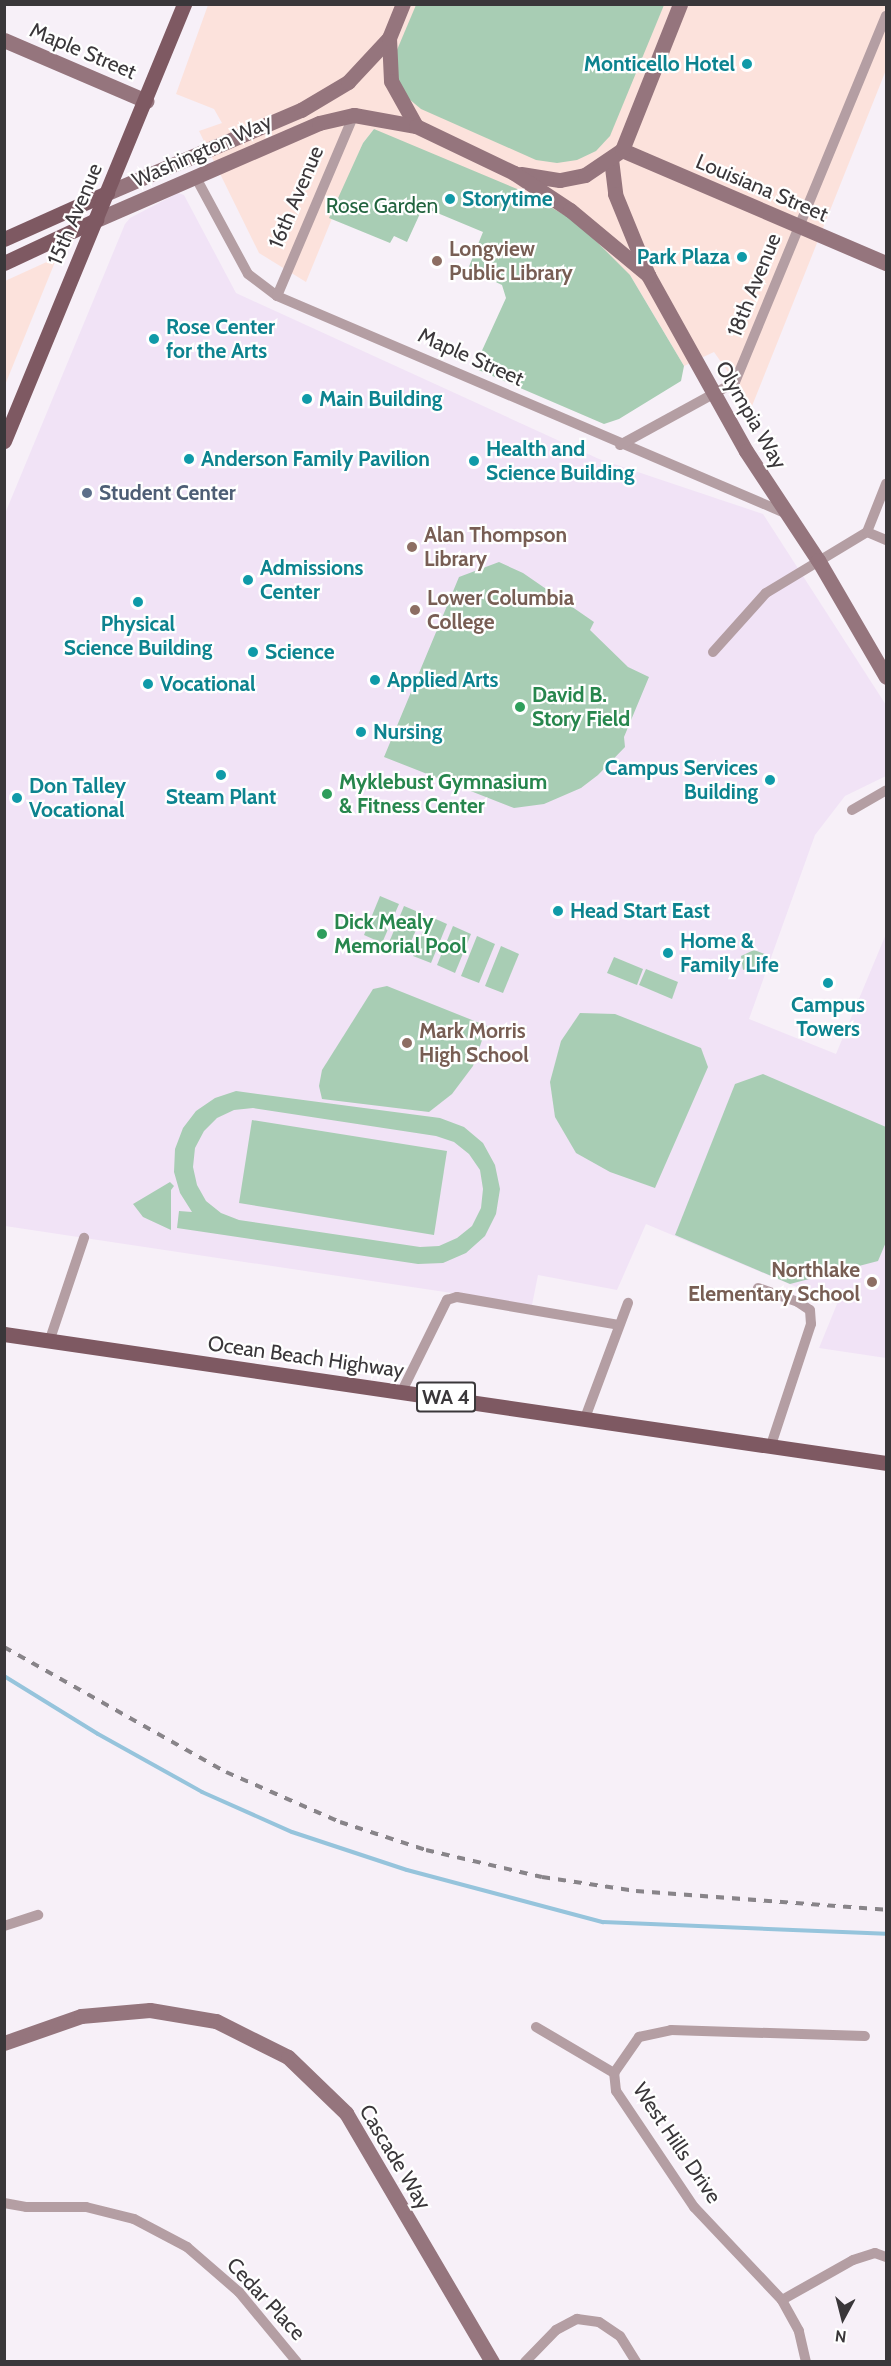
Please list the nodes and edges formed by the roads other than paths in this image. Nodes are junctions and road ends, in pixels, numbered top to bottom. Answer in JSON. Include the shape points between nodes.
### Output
{"nodes":[{"id":1,"x":184,"y":4,"type":"edge"},
{"id":2,"x":403,"y":4,"type":"edge"},
{"id":3,"x":680,"y":4,"type":"edge"},
{"id":4,"x":886,"y":16,"type":"edge"},
{"id":5,"x":389,"y":38,"type":"junction"},
{"id":6,"x":9,"y":45,"type":"edge"},
{"id":7,"x":146,"y":101,"type":"junction"},
{"id":8,"x":354,"y":115,"type":"junction"},
{"id":9,"x":287,"y":117,"type":"joint"},
{"id":10,"x":416,"y":126,"type":"junction"},
{"id":11,"x":617,"y":155,"type":"junction"},
{"id":12,"x":514,"y":173,"type":"junction"},
{"id":13,"x":195,"y":176,"type":"junction"},
{"id":14,"x":107,"y":193,"type":"junction"},
{"id":15,"x":96,"y":220,"type":"junction"},
{"id":16,"x":799,"y":227,"type":"junction"},
{"id":17,"x":4,"y":238,"type":"edge"},
{"id":18,"x":4,"y":263,"type":"edge"},
{"id":19,"x":886,"y":263,"type":"edge"},
{"id":20,"x":648,"y":275,"type":"junction"},
{"id":21,"x":278,"y":296,"type":"junction"},
{"id":22,"x":714,"y":393,"type":"junction"},
{"id":23,"x":4,"y":441,"type":"edge"},
{"id":24,"x":620,"y":445,"type":"junction"},
{"id":25,"x":886,"y":484,"type":"edge"},
{"id":26,"x":785,"y":513,"type":"junction"},
{"id":27,"x":867,"y":532,"type":"junction"},
{"id":28,"x":886,"y":540,"type":"edge"},
{"id":29,"x":818,"y":560,"type":"junction"},
{"id":30,"x":713,"y":652,"type":"dead end"},
{"id":31,"x":886,"y":677,"type":"edge"},
{"id":32,"x":886,"y":790,"type":"edge"},
{"id":33,"x":852,"y":810,"type":"dead end"},
{"id":34,"x":84,"y":1238,"type":"dead end"},
{"id":35,"x":758,"y":1288,"type":"dead end"},
{"id":36,"x":628,"y":1303,"type":"dead end"},
{"id":37,"x":619,"y":1325,"type":"junction"},
{"id":38,"x":4,"y":1334,"type":"edge"},
{"id":39,"x":48,"y":1342,"type":"junction"},
{"id":40,"x":402,"y":1391,"type":"junction"},
{"id":41,"x":585,"y":1418,"type":"junction"},
{"id":42,"x":771,"y":1445,"type":"junction"},
{"id":43,"x":886,"y":1463,"type":"edge"},
{"id":44,"x":38,"y":1915,"type":"dead end"},
{"id":45,"x":4,"y":1926,"type":"edge"},
{"id":46,"x":536,"y":2027,"type":"dead end"},
{"id":47,"x":865,"y":2036,"type":"dead end"},
{"id":48,"x":4,"y":2043,"type":"edge"},
{"id":49,"x":615,"y":2073,"type":"junction"},
{"id":50,"x":4,"y":2203,"type":"edge"},
{"id":51,"x":886,"y":2257,"type":"edge"},
{"id":52,"x":782,"y":2301,"type":"junction"},
{"id":53,"x":297,"y":2361,"type":"edge"},
{"id":54,"x":492,"y":2361,"type":"edge"},
{"id":55,"x":525,"y":2361,"type":"edge"},
{"id":56,"x":636,"y":2361,"type":"edge"},
{"id":57,"x":806,"y":2361,"type":"edge"}],
"edges":[{"from":1,"to":7,"type":"main road","name":"15th Avenue"},
{"from":2,"to":5,"type":"street","name":"16th Avenue"},
{"from":3,"to":11,"type":"street"},
{"from":4,"to":16,"type":"street","name":"18th Avenue"},
{"from":5,"to":9,"type":"street","name":"16th Avenue","via":[[348,82]]},
{"from":5,"to":10,"type":"street","name":"16th Avenue","via":[[391,81]]},
{"from":6,"to":7,"type":"street","name":"Maple Street"},
{"from":7,"to":14,"type":"main road","name":"15th Avenue"},
{"from":8,"to":10,"type":"street"},
{"from":8,"to":13,"type":"street","name":"Washington Way","via":[[319,123]]},
{"from":8,"to":21,"type":"street","name":"16th Avenue"},
{"from":9,"to":14,"type":"street","name":"Washington Way"},
{"from":10,"to":12,"type":"street"},
{"from":11,"to":12,"type":"street","via":[[585,175],[560,180]]},
{"from":11,"to":16,"type":"street","name":"Louisiana Street"},
{"from":11,"to":20,"type":"street","name":"Olympia Way","via":[[615,194]]},
{"from":12,"to":20,"type":"street","via":[[570,210]]},
{"from":13,"to":15,"type":"street","name":"Washington Way"},
{"from":13,"to":21,"type":"street","name":"Maple Street","via":[[248,274]]},
{"from":14,"to":15,"type":"main road","name":"15th Avenue"},
{"from":14,"to":17,"type":"main road","name":"Washington Way"},
{"from":15,"to":18,"type":"main road","name":"Washington Way"},
{"from":15,"to":23,"type":"main road","name":"15th Avenue"},
{"from":16,"to":19,"type":"street","name":"Louisiana Street"},
{"from":16,"to":22,"type":"street","name":"18th Avenue","via":[[735,382]]},
{"from":20,"to":22,"type":"street","name":"Olympia Way"},
{"from":21,"to":24,"type":"street","name":"Maple Street"},
{"from":22,"to":24,"type":"street","name":"18th Avenue"},
{"from":22,"to":26,"type":"street","name":"Olympia Way"},
{"from":24,"to":26,"type":"street","name":"Maple Street"},
{"from":25,"to":27,"type":"street"},
{"from":26,"to":29,"type":"street","name":"Olympia Way"},
{"from":27,"to":28,"type":"street"},
{"from":27,"to":29,"type":"street"},
{"from":29,"to":30,"type":"street","via":[[766,593]]},
{"from":29,"to":31,"type":"street","name":"Olympia Way"},
{"from":32,"to":33,"type":"street"},
{"from":34,"to":39,"type":"street"},
{"from":35,"to":42,"type":"street","via":[[810,1310],[811,1324]]},
{"from":36,"to":37,"type":"street"},
{"from":37,"to":40,"type":"street","via":[[457,1297],[440,1307]]},
{"from":37,"to":41,"type":"street"},
{"from":38,"to":39,"type":"main road","name":"Ocean Beach Highway","number":"WA 4"},
{"from":39,"to":40,"type":"main road","name":"Ocean Beach Highway","number":"WA 4"},
{"from":40,"to":41,"type":"main road","name":"Ocean Beach Highway","number":"WA 4"},
{"from":41,"to":42,"type":"main road","name":"Ocean Beach Highway","number":"WA 4"},
{"from":42,"to":43,"type":"main road","name":"Ocean Beach Highway","number":"WA 4"},
{"from":44,"to":45,"type":"street"},
{"from":46,"to":49,"type":"street"},
{"from":47,"to":49,"type":"street","name":"West Hills Drive","via":[[671,2030],[639,2037]]},
{"from":48,"to":54,"type":"street","name":"Cascade Way","via":[[81,2016],[150,2010],[216,2021],[288,2057],[346,2113]]},
{"from":49,"to":52,"type":"street","name":"West Hills Drive","via":[[616,2091],[694,2207]]},
{"from":50,"to":53,"type":"street","name":"Cedar Place","via":[[86,2207],[134,2219],[187,2247],[239,2292]]},
{"from":51,"to":52,"type":"street","via":[[875,2253],[853,2260]]},
{"from":52,"to":57,"type":"street","name":"West Hills Drive","via":[[800,2331]]},
{"from":55,"to":56,"type":"street","via":[[556,2330],[577,2319],[599,2322],[620,2336]]}]}
